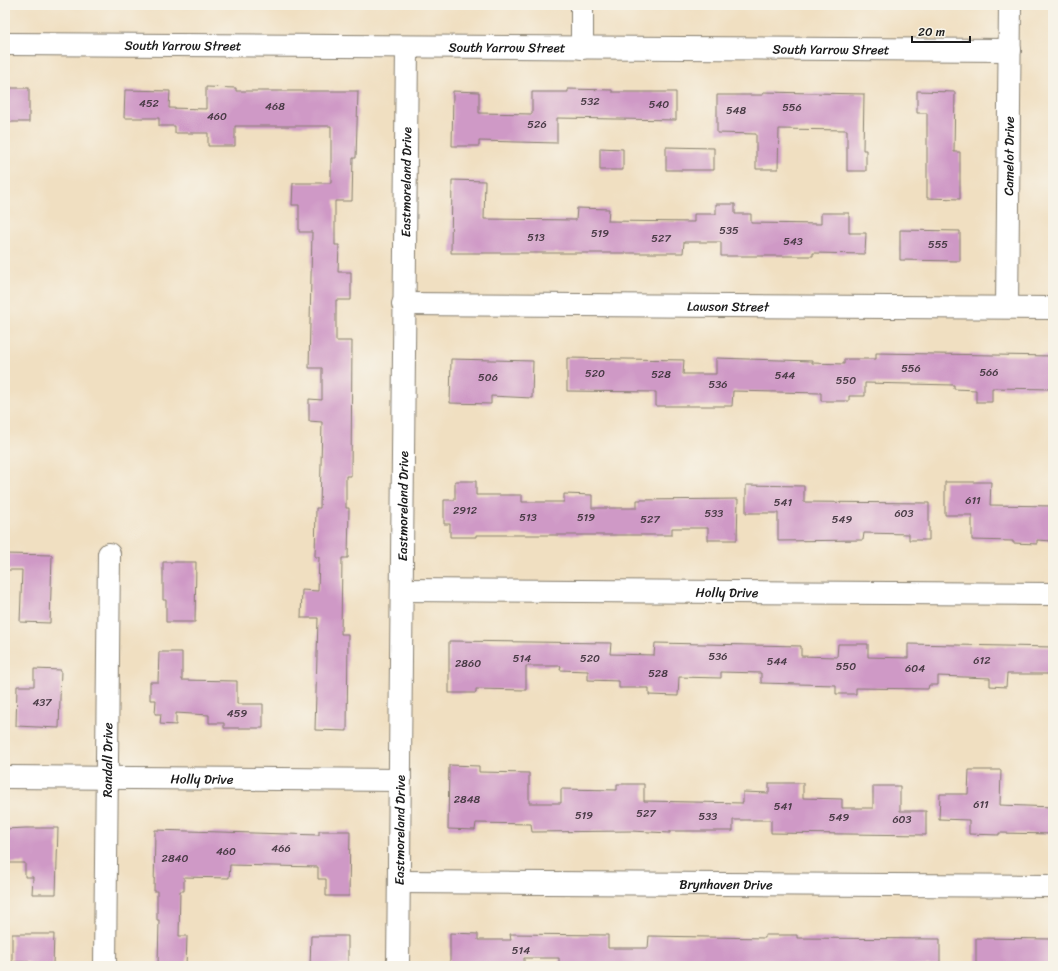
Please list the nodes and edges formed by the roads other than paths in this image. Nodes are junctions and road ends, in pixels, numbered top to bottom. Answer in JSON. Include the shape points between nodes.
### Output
{"nodes":[{"id":1,"x":582,"y":5,"type":"edge"},
{"id":2,"x":1010,"y":5,"type":"edge"},
{"id":3,"x":5,"y":44,"type":"edge"},
{"id":4,"x":407,"y":47,"type":"junction"},
{"id":5,"x":582,"y":48,"type":"junction"},
{"id":6,"x":1010,"y":50,"type":"junction"},
{"id":7,"x":403,"y":304,"type":"junction"},
{"id":8,"x":1007,"y":307,"type":"junction"},
{"id":9,"x":1053,"y":308,"type":"edge"},
{"id":10,"x":108,"y":554,"type":"dead end"},
{"id":11,"x":402,"y":590,"type":"junction"},
{"id":12,"x":1053,"y":594,"type":"edge"},
{"id":13,"x":5,"y":777,"type":"edge"},
{"id":14,"x":107,"y":778,"type":"junction"},
{"id":15,"x":400,"y":780,"type":"junction"},
{"id":16,"x":399,"y":882,"type":"junction"},
{"id":17,"x":1053,"y":886,"type":"edge"},
{"id":18,"x":105,"y":966,"type":"edge"},
{"id":19,"x":398,"y":966,"type":"edge"}],
"edges":[{"from":1,"to":5,"type":"street"},
{"from":2,"to":6,"type":"street","name":"Camelot Drive"},
{"from":3,"to":4,"type":"street","name":"South Yarrow Street"},
{"from":4,"to":5,"type":"street","name":"South Yarrow Street"},
{"from":4,"to":7,"type":"street","name":"Eastmoreland Drive"},
{"from":5,"to":6,"type":"street","name":"South Yarrow Street"},
{"from":6,"to":8,"type":"street","name":"Camelot Drive"},
{"from":7,"to":8,"type":"street","name":"Lawson Street"},
{"from":7,"to":11,"type":"street","name":"Eastmoreland Drive"},
{"from":8,"to":9,"type":"street","name":"Lawson Street"},
{"from":10,"to":14,"type":"street","name":"Randall Drive"},
{"from":11,"to":12,"type":"street","name":"Holly Drive"},
{"from":11,"to":15,"type":"street","name":"Eastmoreland Drive"},
{"from":13,"to":14,"type":"street","name":"Holly Drive"},
{"from":14,"to":15,"type":"street","name":"Holly Drive"},
{"from":14,"to":18,"type":"street","name":"Randall Drive"},
{"from":15,"to":16,"type":"street","name":"Eastmoreland Drive"},
{"from":16,"to":17,"type":"street","name":"Brynhaven Drive"},
{"from":16,"to":19,"type":"street","name":"Eastmoreland Drive"}]}
